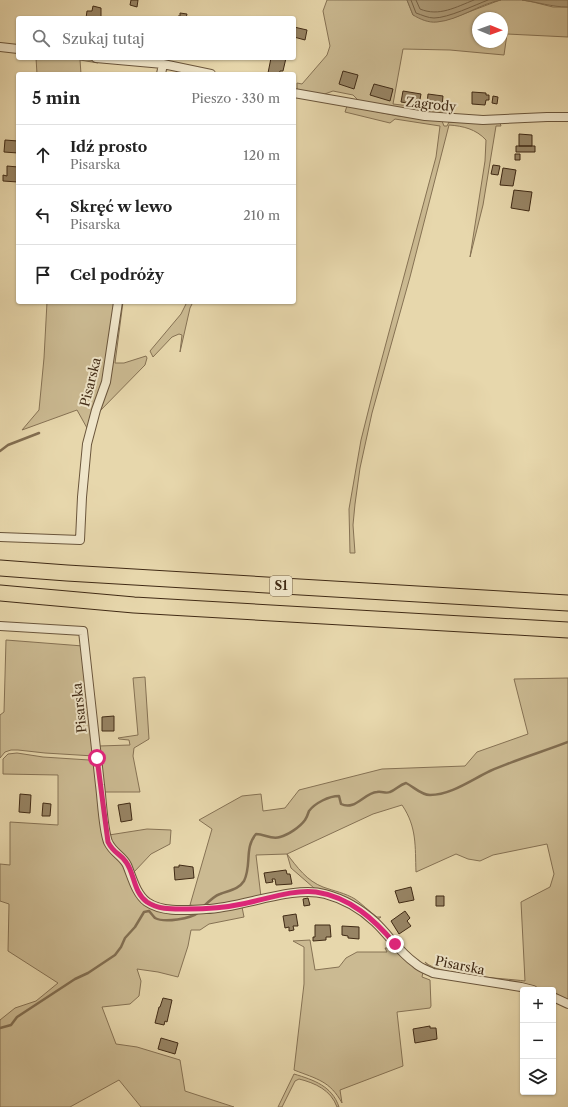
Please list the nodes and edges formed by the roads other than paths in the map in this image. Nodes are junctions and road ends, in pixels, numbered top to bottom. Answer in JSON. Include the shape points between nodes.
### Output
{"nodes":[{"id":1,"x":0,"y":47,"type":"edge"},
{"id":2,"x":16,"y":49,"type":"edge"},
{"id":3,"x":118,"y":60,"type":"edge"},
{"id":4,"x":163,"y":64,"type":"junction"},
{"id":5,"x":161,"y":72,"type":"edge"},
{"id":6,"x":202,"y":72,"type":"edge"},
{"id":7,"x":296,"y":93,"type":"edge"},
{"id":8,"x":568,"y":117,"type":"edge"},
{"id":9,"x":118,"y":304,"type":"edge"},
{"id":10,"x":0,"y":536,"type":"edge"},
{"id":11,"x":0,"y":568,"type":"edge"},
{"id":12,"x":0,"y":593,"type":"edge"},
{"id":13,"x":568,"y":603,"type":"edge"},
{"id":14,"x":0,"y":626,"type":"edge"},
{"id":15,"x":568,"y":630,"type":"edge"},
{"id":16,"x":521,"y":987,"type":"edge"},
{"id":17,"x":556,"y":999,"type":"edge"},
{"id":18,"x":568,"y":1004,"type":"edge"}],
"edges":[{"from":1,"to":2,"type":"street"},
{"from":3,"to":4,"type":"street"},
{"from":4,"to":5,"type":"street"},
{"from":4,"to":6,"type":"street"},
{"from":7,"to":8,"type":"street","name":"Zagrody","via":[[425,116],[483,120]]},
{"from":9,"to":10,"type":"street","name":"Pisarska","via":[[106,382],[87,444],[80,540]]},
{"from":11,"to":13,"type":"highway","number":"S1"},
{"from":12,"to":15,"type":"highway","number":"S1","via":[[134,605]]},
{"from":14,"to":16,"type":"street","name":"Pisarska","via":[[84,631],[108,842],[126,861],[140,894],[146,901],[166,909],[196,910],[301,892],[316,892],[342,900],[368,916],[421,968],[433,973]]},
{"from":17,"to":18,"type":"street"}]}
